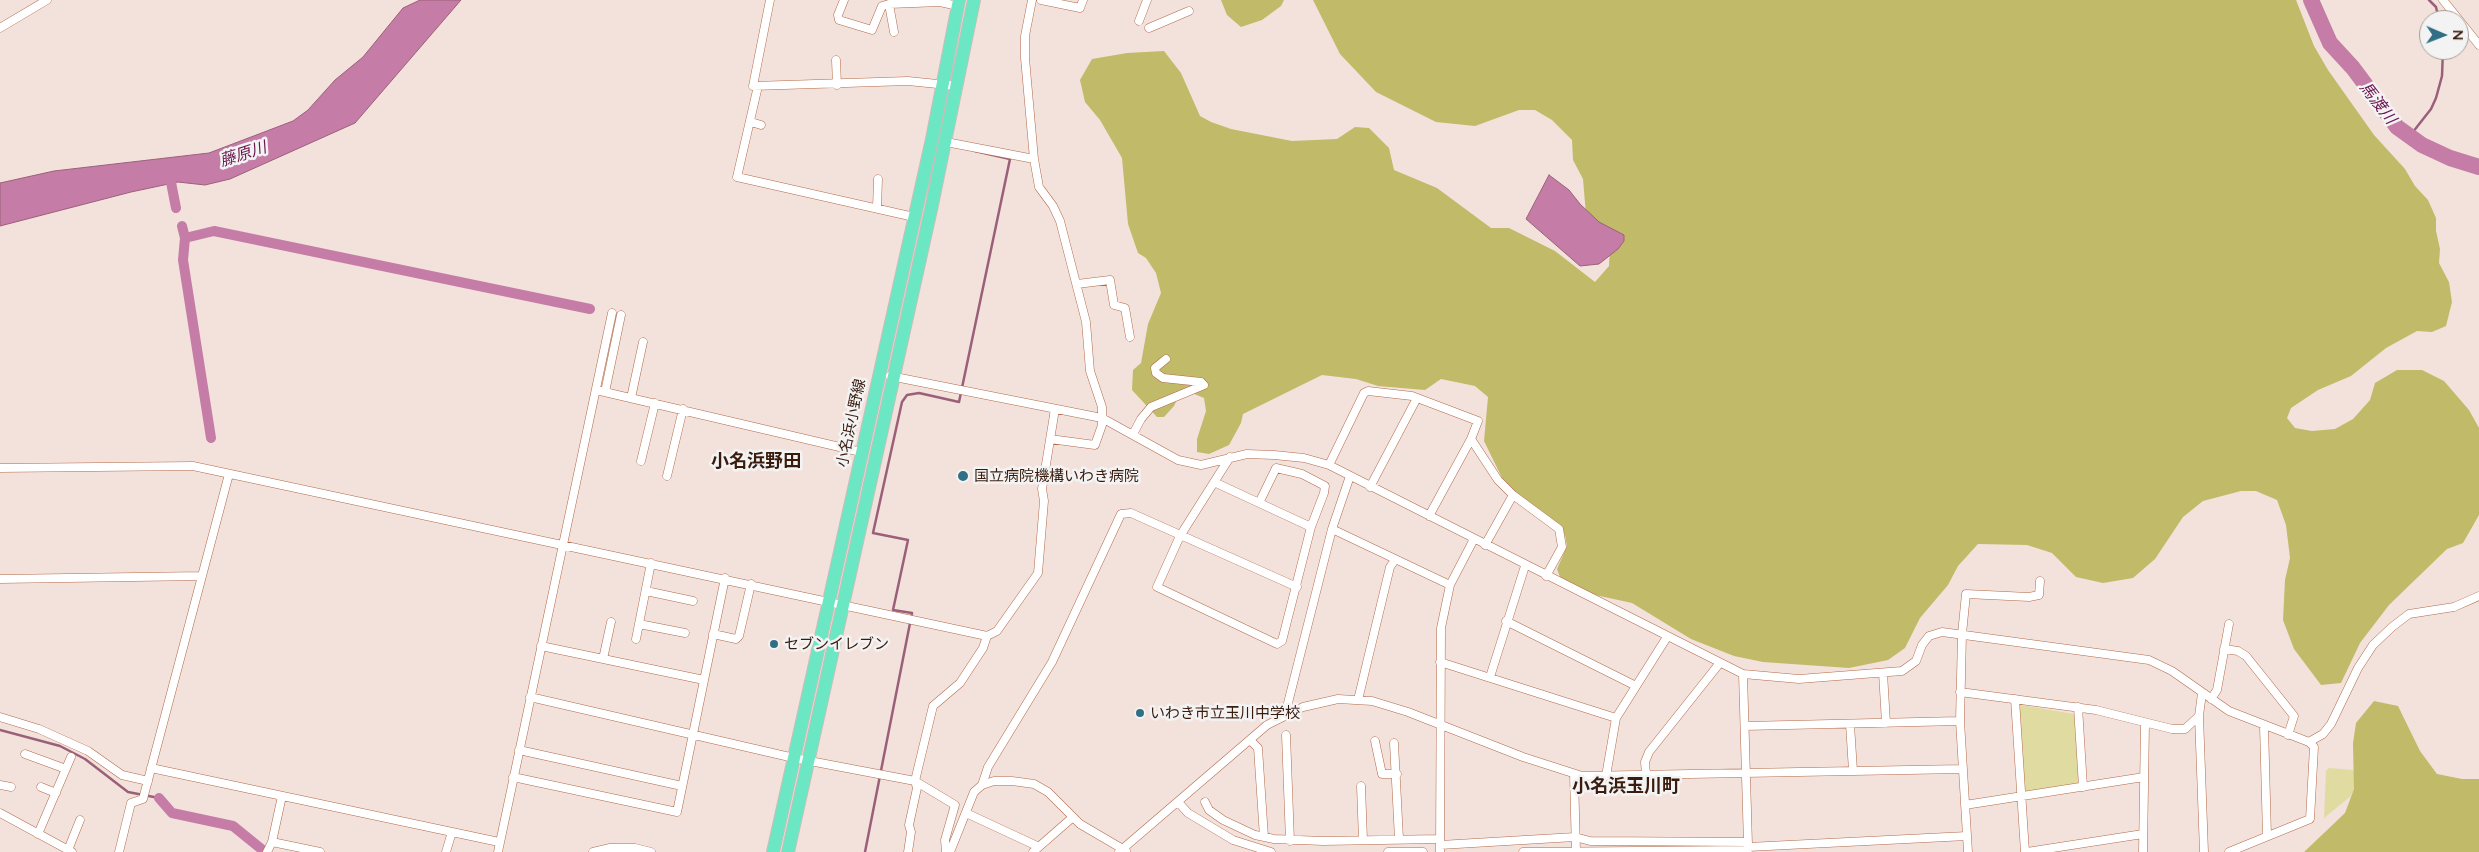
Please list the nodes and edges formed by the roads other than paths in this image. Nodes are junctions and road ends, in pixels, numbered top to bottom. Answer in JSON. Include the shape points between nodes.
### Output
{"nodes":[{"id":1,"x":47,"y":0,"type":"edge"},
{"id":2,"x":770,"y":0,"type":"edge"},
{"id":3,"x":844,"y":0,"type":"edge"},
{"id":4,"x":974,"y":0,"type":"edge"},
{"id":5,"x":1032,"y":0,"type":"edge"},
{"id":6,"x":1041,"y":0,"type":"edge"},
{"id":7,"x":1082,"y":0,"type":"edge"},
{"id":8,"x":1147,"y":0,"type":"edge"},
{"id":9,"x":2443,"y":0,"type":"edge"},
{"id":10,"x":958,"y":3,"type":"edge"},
{"id":11,"x":889,"y":4,"type":"junction"},
{"id":12,"x":1189,"y":11,"type":"dead end"},
{"id":13,"x":1139,"y":21,"type":"dead end"},
{"id":14,"x":0,"y":28,"type":"edge"},
{"id":15,"x":1149,"y":28,"type":"dead end"},
{"id":16,"x":894,"y":32,"type":"dead end"},
{"id":17,"x":2479,"y":45,"type":"edge"},
{"id":18,"x":836,"y":60,"type":"dead end"},
{"id":19,"x":944,"y":84,"type":"junction"},
{"id":20,"x":838,"y":85,"type":"junction"},
{"id":21,"x":758,"y":86,"type":"junction"},
{"id":22,"x":957,"y":86,"type":"junction"},
{"id":23,"x":751,"y":122,"type":"junction"},
{"id":24,"x":761,"y":125,"type":"dead end"},
{"id":25,"x":946,"y":142,"type":"junction"},
{"id":26,"x":1034,"y":159,"type":"junction"},
{"id":27,"x":878,"y":179,"type":"dead end"},
{"id":28,"x":877,"y":208,"type":"junction"},
{"id":29,"x":914,"y":217,"type":"junction"},
{"id":30,"x":1077,"y":284,"type":"junction"},
{"id":31,"x":1130,"y":337,"type":"dead end"},
{"id":32,"x":643,"y":342,"type":"dead end"},
{"id":33,"x":1166,"y":359,"type":"dead end"},
{"id":34,"x":878,"y":374,"type":"junction"},
{"id":35,"x":894,"y":377,"type":"junction"},
{"id":36,"x":596,"y":390,"type":"junction"},
{"id":37,"x":605,"y":392,"type":"junction"},
{"id":38,"x":631,"y":398,"type":"junction"},
{"id":39,"x":1417,"y":398,"type":"junction"},
{"id":40,"x":655,"y":403,"type":"junction"},
{"id":41,"x":683,"y":409,"type":"junction"},
{"id":42,"x":1055,"y":409,"type":"junction"},
{"id":43,"x":1102,"y":418,"type":"junction"},
{"id":44,"x":1132,"y":434,"type":"junction"},
{"id":45,"x":1050,"y":439,"type":"junction"},
{"id":46,"x":1471,"y":439,"type":"junction"},
{"id":47,"x":861,"y":452,"type":"junction"},
{"id":48,"x":1230,"y":457,"type":"junction"},
{"id":49,"x":641,"y":461,"type":"dead end"},
{"id":50,"x":1329,"y":466,"type":"junction"},
{"id":51,"x":0,"y":468,"type":"edge"},
{"id":52,"x":229,"y":474,"type":"junction"},
{"id":53,"x":667,"y":476,"type":"dead end"},
{"id":54,"x":1350,"y":476,"type":"junction"},
{"id":55,"x":1214,"y":482,"type":"junction"},
{"id":56,"x":1370,"y":487,"type":"junction"},
{"id":57,"x":1513,"y":495,"type":"junction"},
{"id":58,"x":1259,"y":503,"type":"junction"},
{"id":59,"x":1429,"y":516,"type":"junction"},
{"id":60,"x":1311,"y":527,"type":"junction"},
{"id":61,"x":1332,"y":529,"type":"junction"},
{"id":62,"x":1180,"y":536,"type":"junction"},
{"id":63,"x":1474,"y":539,"type":"junction"},
{"id":64,"x":563,"y":544,"type":"junction"},
{"id":65,"x":1485,"y":545,"type":"junction"},
{"id":66,"x":1395,"y":560,"type":"junction"},
{"id":67,"x":652,"y":563,"type":"junction"},
{"id":68,"x":1526,"y":566,"type":"junction"},
{"id":69,"x":202,"y":576,"type":"junction"},
{"id":70,"x":1546,"y":576,"type":"junction"},
{"id":71,"x":0,"y":578,"type":"edge"},
{"id":72,"x":724,"y":578,"type":"junction"},
{"id":73,"x":2040,"y":581,"type":"dead end"},
{"id":74,"x":751,"y":584,"type":"junction"},
{"id":75,"x":1450,"y":585,"type":"junction"},
{"id":76,"x":1297,"y":587,"type":"junction"},
{"id":77,"x":646,"y":591,"type":"junction"},
{"id":78,"x":2479,"y":596,"type":"edge"},
{"id":79,"x":693,"y":601,"type":"dead end"},
{"id":80,"x":828,"y":601,"type":"junction"},
{"id":81,"x":842,"y":604,"type":"junction"},
{"id":82,"x":1506,"y":621,"type":"junction"},
{"id":83,"x":610,"y":622,"type":"dead end"},
{"id":84,"x":639,"y":624,"type":"junction"},
{"id":85,"x":2229,"y":624,"type":"dead end"},
{"id":86,"x":685,"y":633,"type":"dead end"},
{"id":87,"x":713,"y":634,"type":"junction"},
{"id":88,"x":1962,"y":634,"type":"junction"},
{"id":89,"x":988,"y":636,"type":"junction"},
{"id":90,"x":1667,"y":637,"type":"junction"},
{"id":91,"x":636,"y":639,"type":"dead end"},
{"id":92,"x":541,"y":646,"type":"junction"},
{"id":93,"x":2224,"y":649,"type":"junction"},
{"id":94,"x":603,"y":659,"type":"junction"},
{"id":95,"x":1440,"y":662,"type":"junction"},
{"id":96,"x":1719,"y":664,"type":"junction"},
{"id":97,"x":1883,"y":673,"type":"junction"},
{"id":98,"x":1743,"y":674,"type":"junction"},
{"id":99,"x":1490,"y":677,"type":"junction"},
{"id":100,"x":704,"y":680,"type":"junction"},
{"id":101,"x":1636,"y":686,"type":"junction"},
{"id":102,"x":1960,"y":692,"type":"junction"},
{"id":103,"x":2202,"y":693,"type":"junction"},
{"id":104,"x":530,"y":698,"type":"junction"},
{"id":105,"x":2015,"y":699,"type":"junction"},
{"id":106,"x":2211,"y":699,"type":"junction"},
{"id":107,"x":1358,"y":700,"type":"junction"},
{"id":108,"x":2078,"y":707,"type":"junction"},
{"id":109,"x":1291,"y":713,"type":"junction"},
{"id":110,"x":2199,"y":716,"type":"junction"},
{"id":111,"x":0,"y":717,"type":"edge"},
{"id":112,"x":1616,"y":718,"type":"junction"},
{"id":113,"x":1960,"y":721,"type":"junction"},
{"id":114,"x":1886,"y":723,"type":"junction"},
{"id":115,"x":2145,"y":723,"type":"junction"},
{"id":116,"x":1850,"y":724,"type":"junction"},
{"id":117,"x":1440,"y":725,"type":"junction"},
{"id":118,"x":1745,"y":726,"type":"junction"},
{"id":119,"x":2264,"y":726,"type":"junction"},
{"id":120,"x":693,"y":734,"type":"junction"},
{"id":121,"x":1286,"y":735,"type":"dead end"},
{"id":122,"x":2288,"y":735,"type":"junction"},
{"id":123,"x":1250,"y":740,"type":"junction"},
{"id":124,"x":1374,"y":741,"type":"dead end"},
{"id":125,"x":2309,"y":742,"type":"junction"},
{"id":126,"x":1394,"y":743,"type":"dead end"},
{"id":127,"x":519,"y":750,"type":"junction"},
{"id":128,"x":25,"y":754,"type":"dead end"},
{"id":129,"x":71,"y":757,"type":"dead end"},
{"id":130,"x":794,"y":758,"type":"junction"},
{"id":131,"x":808,"y":761,"type":"junction"},
{"id":132,"x":151,"y":768,"type":"junction"},
{"id":133,"x":66,"y":769,"type":"junction"},
{"id":134,"x":1962,"y":769,"type":"junction"},
{"id":135,"x":1853,"y":772,"type":"junction"},
{"id":136,"x":1397,"y":774,"type":"junction"},
{"id":137,"x":1574,"y":774,"type":"junction"},
{"id":138,"x":1746,"y":774,"type":"junction"},
{"id":139,"x":1646,"y":775,"type":"junction"},
{"id":140,"x":1606,"y":776,"type":"junction"},
{"id":141,"x":513,"y":777,"type":"junction"},
{"id":142,"x":2144,"y":777,"type":"junction"},
{"id":143,"x":148,"y":781,"type":"junction"},
{"id":144,"x":915,"y":782,"type":"junction"},
{"id":145,"x":0,"y":785,"type":"edge"},
{"id":146,"x":982,"y":785,"type":"junction"},
{"id":147,"x":682,"y":786,"type":"junction"},
{"id":148,"x":1361,"y":786,"type":"dead end"},
{"id":149,"x":11,"y":787,"type":"dead end"},
{"id":150,"x":41,"y":787,"type":"dead end"},
{"id":151,"x":2083,"y":787,"type":"junction"},
{"id":152,"x":56,"y":793,"type":"junction"},
{"id":153,"x":282,"y":796,"type":"junction"},
{"id":154,"x":2022,"y":797,"type":"junction"},
{"id":155,"x":1178,"y":802,"type":"junction"},
{"id":156,"x":1205,"y":802,"type":"dead end"},
{"id":157,"x":1965,"y":805,"type":"junction"},
{"id":158,"x":0,"y":813,"type":"edge"},
{"id":159,"x":966,"y":813,"type":"junction"},
{"id":160,"x":1073,"y":817,"type":"junction"},
{"id":161,"x":80,"y":820,"type":"dead end"},
{"id":162,"x":452,"y":832,"type":"junction"},
{"id":163,"x":38,"y":834,"type":"junction"},
{"id":164,"x":2143,"y":834,"type":"junction"},
{"id":165,"x":1967,"y":836,"type":"junction"},
{"id":166,"x":2267,"y":836,"type":"junction"},
{"id":167,"x":1264,"y":837,"type":"junction"},
{"id":168,"x":1575,"y":837,"type":"junction"},
{"id":169,"x":1399,"y":839,"type":"junction"},
{"id":170,"x":1290,"y":840,"type":"junction"},
{"id":171,"x":1363,"y":840,"type":"junction"},
{"id":172,"x":272,"y":842,"type":"junction"},
{"id":173,"x":499,"y":842,"type":"junction"},
{"id":174,"x":1440,"y":845,"type":"edge"},
{"id":175,"x":1748,"y":848,"type":"edge"},
{"id":176,"x":1035,"y":849,"type":"edge"},
{"id":177,"x":70,"y":851,"type":"edge"},
{"id":178,"x":1123,"y":851,"type":"edge"},
{"id":179,"x":119,"y":852,"type":"edge"},
{"id":180,"x":267,"y":852,"type":"edge"},
{"id":181,"x":320,"y":852,"type":"edge"},
{"id":182,"x":446,"y":852,"type":"edge"},
{"id":183,"x":498,"y":852,"type":"edge"},
{"id":184,"x":592,"y":852,"type":"edge"},
{"id":185,"x":651,"y":852,"type":"edge"},
{"id":186,"x":773,"y":852,"type":"edge"},
{"id":187,"x":788,"y":852,"type":"edge"},
{"id":188,"x":908,"y":852,"type":"edge"},
{"id":189,"x":946,"y":852,"type":"edge"},
{"id":190,"x":950,"y":852,"type":"edge"},
{"id":191,"x":1271,"y":852,"type":"edge"},
{"id":192,"x":1390,"y":852,"type":"edge"},
{"id":193,"x":1423,"y":852,"type":"edge"},
{"id":194,"x":1523,"y":852,"type":"edge"},
{"id":195,"x":1576,"y":852,"type":"edge"},
{"id":196,"x":1968,"y":852,"type":"edge"},
{"id":197,"x":2026,"y":852,"type":"edge"},
{"id":198,"x":2143,"y":852,"type":"edge"},
{"id":199,"x":2204,"y":852,"type":"edge"},
{"id":200,"x":2229,"y":852,"type":"edge"}],
"edges":[{"from":1,"to":14,"type":"street"},
{"from":2,"to":21,"type":"street","via":[[753,86]]},
{"from":3,"to":11,"type":"street","via":[[839,20],[872,30],[882,6]]},
{"from":4,"to":22,"type":"main road","name":"小名浜小野線"},
{"from":5,"to":26,"type":"street","via":[[1025,36]]},
{"from":6,"to":7,"type":"street","via":[[1080,8]]},
{"from":8,"to":13,"type":"street"},
{"from":9,"to":17,"type":"street"},
{"from":10,"to":11,"type":"street"},
{"from":10,"to":19,"type":"main road","name":"小名浜小野線"},
{"from":11,"to":16,"type":"street"},
{"from":12,"to":15,"type":"street"},
{"from":18,"to":20,"type":"street"},
{"from":19,"to":20,"type":"street","via":[[908,81]]},
{"from":19,"to":22,"type":"street"},
{"from":19,"to":29,"type":"main road","name":"小名浜小野線"},
{"from":20,"to":21,"type":"street"},
{"from":21,"to":23,"type":"street"},
{"from":22,"to":25,"type":"main road","name":"小名浜小野線"},
{"from":23,"to":24,"type":"street"},
{"from":23,"to":28,"type":"street","via":[[737,177]]},
{"from":25,"to":26,"type":"street"},
{"from":25,"to":35,"type":"main road","name":"小名浜小野線"},
{"from":26,"to":30,"type":"street","via":[[1039,187],[1060,221]]},
{"from":27,"to":28,"type":"street"},
{"from":28,"to":29,"type":"street"},
{"from":29,"to":34,"type":"main road","name":"小名浜小野線"},
{"from":30,"to":31,"type":"street","via":[[1110,280],[1114,305],[1125,308]]},
{"from":30,"to":43,"type":"street","via":[[1086,322],[1087,359],[1098,390]]},
{"from":32,"to":38,"type":"street"},
{"from":33,"to":44,"type":"street","via":[[1155,368],[1163,378],[1204,385],[1151,407]]},
{"from":34,"to":35,"type":"street"},
{"from":34,"to":47,"type":"main road","name":"小名浜小野線"},
{"from":35,"to":42,"type":"street"},
{"from":35,"to":81,"type":"main road","name":"小名浜小野線"},
{"from":36,"to":37,"type":"street"},
{"from":36,"to":37,"type":"street","via":[[617,314]]},
{"from":36,"to":64,"type":"street"},
{"from":37,"to":38,"type":"street"},
{"from":38,"to":40,"type":"street"},
{"from":39,"to":46,"type":"street","via":[[1478,421]]},
{"from":39,"to":50,"type":"street","via":[[1364,393]]},
{"from":39,"to":56,"type":"street"},
{"from":40,"to":41,"type":"street"},
{"from":40,"to":49,"type":"street"},
{"from":41,"to":47,"type":"street"},
{"from":41,"to":53,"type":"street"},
{"from":42,"to":43,"type":"street"},
{"from":42,"to":45,"type":"street"},
{"from":43,"to":44,"type":"street"},
{"from":43,"to":45,"type":"street","via":[[1093,446]]},
{"from":44,"to":48,"type":"street","via":[[1178,460],[1201,465]]},
{"from":45,"to":89,"type":"street","via":[[1042,489],[1044,501],[1038,573],[997,631]]},
{"from":46,"to":57,"type":"street","via":[[1486,465]]},
{"from":46,"to":59,"type":"street"},
{"from":47,"to":80,"type":"main road","name":"小名浜小野線"},
{"from":48,"to":50,"type":"street","via":[[1274,455],[1304,458]]},
{"from":48,"to":55,"type":"street"},
{"from":50,"to":54,"type":"street"},
{"from":51,"to":52,"type":"street","via":[[194,466]]},
{"from":52,"to":64,"type":"street"},
{"from":52,"to":69,"type":"street"},
{"from":54,"to":56,"type":"street"},
{"from":54,"to":61,"type":"street"},
{"from":55,"to":58,"type":"street"},
{"from":55,"to":62,"type":"street"},
{"from":56,"to":59,"type":"street"},
{"from":57,"to":65,"type":"street"},
{"from":57,"to":70,"type":"street","via":[[1559,530],[1562,547]]},
{"from":58,"to":60,"type":"street"},
{"from":58,"to":60,"type":"street","via":[[1276,468],[1302,474],[1324,486]]},
{"from":59,"to":63,"type":"street"},
{"from":60,"to":76,"type":"street"},
{"from":61,"to":66,"type":"street"},
{"from":61,"to":109,"type":"street","via":[[1288,703]]},
{"from":62,"to":76,"type":"street"},
{"from":62,"to":76,"type":"street","via":[[1157,587],[1277,644],[1282,641]]},
{"from":62,"to":146,"type":"street","via":[[1131,513],[1121,514],[1052,662],[988,767]]},
{"from":63,"to":65,"type":"street"},
{"from":63,"to":75,"type":"street"},
{"from":64,"to":67,"type":"street"},
{"from":64,"to":92,"type":"street"},
{"from":65,"to":68,"type":"street"},
{"from":66,"to":75,"type":"street"},
{"from":66,"to":107,"type":"street","via":[[1390,566]]},
{"from":67,"to":72,"type":"street"},
{"from":67,"to":77,"type":"street"},
{"from":68,"to":70,"type":"street"},
{"from":68,"to":82,"type":"street"},
{"from":69,"to":71,"type":"street"},
{"from":69,"to":132,"type":"street"},
{"from":70,"to":90,"type":"street"},
{"from":72,"to":74,"type":"street"},
{"from":72,"to":87,"type":"street"},
{"from":73,"to":88,"type":"street","via":[[2039,595],[2029,597],[1966,594]]},
{"from":74,"to":80,"type":"street"},
{"from":74,"to":87,"type":"street","via":[[739,636],[736,639]]},
{"from":75,"to":95,"type":"street","via":[[1441,628]]},
{"from":77,"to":79,"type":"street"},
{"from":77,"to":84,"type":"street"},
{"from":78,"to":125,"type":"street","via":[[2454,607],[2409,614],[2392,628],[2373,645],[2358,668],[2331,724]]},
{"from":80,"to":81,"type":"street"},
{"from":80,"to":130,"type":"main road","name":"小名浜小野線"},
{"from":81,"to":89,"type":"street"},
{"from":81,"to":131,"type":"main road","name":"小名浜小野線"},
{"from":82,"to":99,"type":"street"},
{"from":82,"to":101,"type":"street"},
{"from":83,"to":94,"type":"street"},
{"from":84,"to":86,"type":"street"},
{"from":84,"to":91,"type":"street"},
{"from":85,"to":93,"type":"street"},
{"from":87,"to":100,"type":"street"},
{"from":88,"to":97,"type":"street","via":[[1942,632],[1929,636],[1916,661],[1902,670]]},
{"from":88,"to":102,"type":"street"},
{"from":88,"to":103,"type":"street","via":[[2149,660],[2172,671]]},
{"from":89,"to":144,"type":"street","via":[[960,682],[934,706]]},
{"from":90,"to":96,"type":"street"},
{"from":90,"to":101,"type":"street"},
{"from":92,"to":94,"type":"street"},
{"from":92,"to":104,"type":"street"},
{"from":93,"to":106,"type":"street","via":[[2217,690]]},
{"from":93,"to":122,"type":"street","via":[[2246,656],[2294,716]]},
{"from":94,"to":100,"type":"street"},
{"from":95,"to":99,"type":"street"},
{"from":95,"to":117,"type":"street"},
{"from":96,"to":98,"type":"street"},
{"from":96,"to":139,"type":"street","via":[[1649,752],[1645,762]]},
{"from":97,"to":98,"type":"street","via":[[1799,679]]},
{"from":97,"to":114,"type":"street"},
{"from":98,"to":118,"type":"street"},
{"from":99,"to":112,"type":"street"},
{"from":100,"to":120,"type":"street"},
{"from":101,"to":112,"type":"street"},
{"from":102,"to":105,"type":"street"},
{"from":102,"to":113,"type":"street"},
{"from":103,"to":106,"type":"street"},
{"from":103,"to":110,"type":"street"},
{"from":104,"to":120,"type":"street"},
{"from":104,"to":127,"type":"street"},
{"from":105,"to":108,"type":"street"},
{"from":105,"to":154,"type":"street"},
{"from":106,"to":119,"type":"street","via":[[2229,711]]},
{"from":107,"to":109,"type":"street","via":[[1338,699]]},
{"from":107,"to":117,"type":"street","via":[[1399,709]]},
{"from":108,"to":115,"type":"street"},
{"from":108,"to":151,"type":"street"},
{"from":109,"to":123,"type":"street","via":[[1267,725]]},
{"from":110,"to":115,"type":"street","via":[[2185,729]]},
{"from":110,"to":199,"type":"street"},
{"from":111,"to":143,"type":"street","via":[[39,729],[88,751],[122,775]]},
{"from":112,"to":140,"type":"street"},
{"from":113,"to":114,"type":"street"},
{"from":113,"to":134,"type":"street"},
{"from":114,"to":116,"type":"street"},
{"from":115,"to":142,"type":"street"},
{"from":116,"to":118,"type":"street"},
{"from":116,"to":135,"type":"street"},
{"from":117,"to":137,"type":"street"},
{"from":117,"to":174,"type":"street"},
{"from":118,"to":138,"type":"street"},
{"from":119,"to":122,"type":"street"},
{"from":119,"to":166,"type":"street"},
{"from":120,"to":130,"type":"street"},
{"from":120,"to":147,"type":"street"},
{"from":121,"to":170,"type":"street"},
{"from":122,"to":125,"type":"street"},
{"from":123,"to":155,"type":"street"},
{"from":123,"to":167,"type":"street","via":[[1258,748]]},
{"from":124,"to":136,"type":"street","via":[[1382,774]]},
{"from":125,"to":166,"type":"street","via":[[2314,747],[2310,818]]},
{"from":126,"to":136,"type":"street"},
{"from":127,"to":141,"type":"street"},
{"from":127,"to":147,"type":"street"},
{"from":128,"to":133,"type":"street"},
{"from":129,"to":133,"type":"street"},
{"from":130,"to":131,"type":"street"},
{"from":130,"to":186,"type":"main road","name":"小名浜小野線"},
{"from":131,"to":144,"type":"street"},
{"from":131,"to":187,"type":"main road","name":"小名浜小野線"},
{"from":132,"to":143,"type":"street"},
{"from":132,"to":153,"type":"street"},
{"from":133,"to":152,"type":"street"},
{"from":134,"to":135,"type":"street"},
{"from":134,"to":157,"type":"street"},
{"from":135,"to":138,"type":"street"},
{"from":136,"to":169,"type":"street"},
{"from":137,"to":140,"type":"street"},
{"from":137,"to":168,"type":"street"},
{"from":138,"to":139,"type":"street"},
{"from":138,"to":175,"type":"street"},
{"from":139,"to":140,"type":"street"},
{"from":141,"to":147,"type":"street","via":[[677,812]]},
{"from":141,"to":173,"type":"street"},
{"from":142,"to":151,"type":"street"},
{"from":142,"to":164,"type":"street"},
{"from":143,"to":179,"type":"street","via":[[143,799],[132,803]]},
{"from":144,"to":188,"type":"street","via":[[917,788],[909,825]]},
{"from":144,"to":189,"type":"street","via":[[955,805],[945,840]]},
{"from":145,"to":149,"type":"street"},
{"from":146,"to":159,"type":"street","via":[[974,792]]},
{"from":146,"to":160,"type":"street","via":[[994,781],[1034,784],[1048,792]]},
{"from":148,"to":171,"type":"street"},
{"from":150,"to":152,"type":"street"},
{"from":151,"to":154,"type":"street"},
{"from":152,"to":163,"type":"street"},
{"from":153,"to":162,"type":"street"},
{"from":153,"to":172,"type":"street"},
{"from":154,"to":157,"type":"street"},
{"from":154,"to":197,"type":"street"},
{"from":155,"to":178,"type":"street"},
{"from":155,"to":191,"type":"street","via":[[1188,813],[1232,840]]},
{"from":156,"to":167,"type":"street","via":[[1209,810],[1223,820]]},
{"from":157,"to":165,"type":"street"},
{"from":158,"to":163,"type":"street"},
{"from":159,"to":176,"type":"street"},
{"from":159,"to":190,"type":"street"},
{"from":160,"to":176,"type":"street"},
{"from":160,"to":178,"type":"street"},
{"from":161,"to":177,"type":"street"},
{"from":162,"to":173,"type":"street"},
{"from":162,"to":182,"type":"street"},
{"from":163,"to":177,"type":"street"},
{"from":164,"to":197,"type":"street"},
{"from":164,"to":198,"type":"street"},
{"from":165,"to":175,"type":"street"},
{"from":165,"to":196,"type":"street"},
{"from":166,"to":200,"type":"street"},
{"from":167,"to":170,"type":"street"},
{"from":168,"to":174,"type":"street"},
{"from":168,"to":175,"type":"street","via":[[1590,841]]},
{"from":168,"to":195,"type":"street"},
{"from":169,"to":171,"type":"street"},
{"from":169,"to":174,"type":"street"},
{"from":170,"to":171,"type":"street"},
{"from":172,"to":180,"type":"street"},
{"from":172,"to":181,"type":"street"},
{"from":173,"to":183,"type":"street"},
{"from":175,"to":195,"type":"street"},
{"from":184,"to":185,"type":"street","via":[[610,848]]},
{"from":192,"to":193,"type":"street"},
{"from":194,"to":195,"type":"street"}]}
